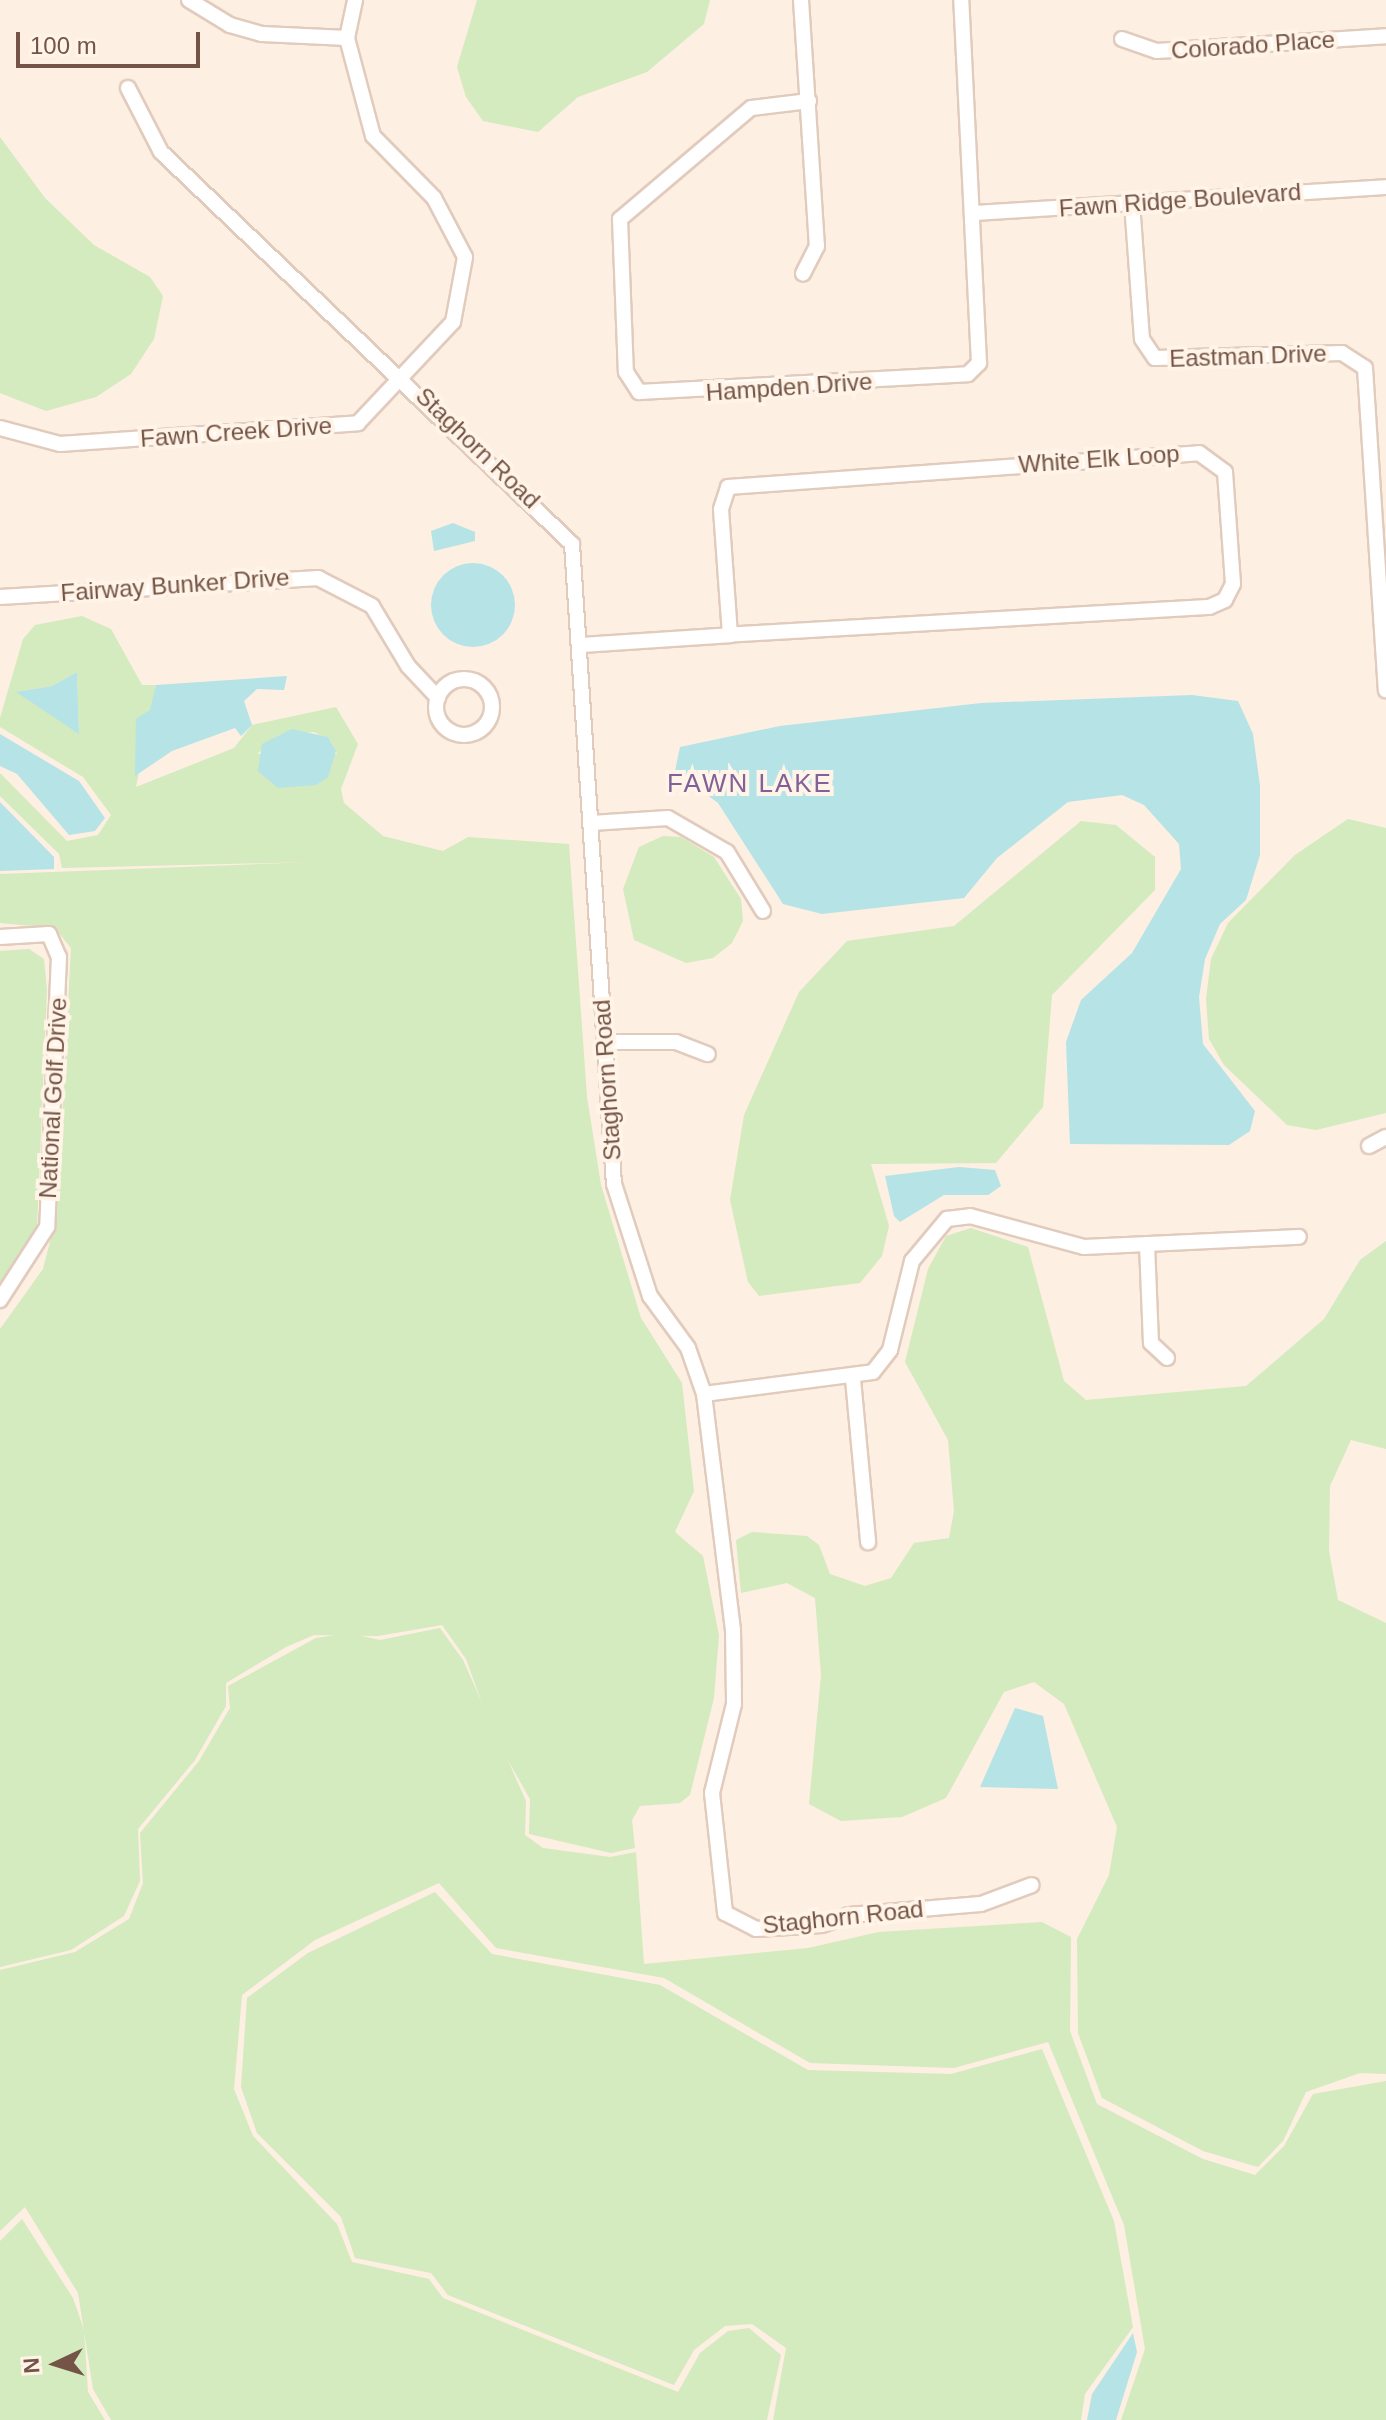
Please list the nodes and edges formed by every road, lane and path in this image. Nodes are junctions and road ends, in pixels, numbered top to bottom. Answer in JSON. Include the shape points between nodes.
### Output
{"nodes":[{"id":1,"x":189,"y":0,"type":"edge"},
{"id":2,"x":355,"y":0,"type":"edge"},
{"id":3,"x":801,"y":0,"type":"edge"},
{"id":4,"x":961,"y":0,"type":"edge"},
{"id":5,"x":1386,"y":36,"type":"edge"},
{"id":6,"x":347,"y":38,"type":"junction"},
{"id":7,"x":1122,"y":39,"type":"dead end"},
{"id":8,"x":128,"y":88,"type":"dead end"},
{"id":9,"x":809,"y":101,"type":"junction"},
{"id":10,"x":1386,"y":187,"type":"edge"},
{"id":11,"x":1132,"y":203,"type":"junction"},
{"id":12,"x":974,"y":213,"type":"junction"},
{"id":13,"x":803,"y":274,"type":"dead end"},
{"id":14,"x":405,"y":378,"type":"junction"},
{"id":15,"x":0,"y":428,"type":"edge"},
{"id":16,"x":0,"y":597,"type":"edge"},
{"id":17,"x":730,"y":635,"type":"junction"},
{"id":18,"x":581,"y":645,"type":"junction"},
{"id":19,"x":1386,"y":690,"type":"edge"},
{"id":20,"x":438,"y":698,"type":"dead end"},
{"id":21,"x":592,"y":823,"type":"junction"},
{"id":22,"x":763,"y":911,"type":"dead end"},
{"id":23,"x":0,"y":937,"type":"edge"},
{"id":24,"x":605,"y":1042,"type":"junction"},
{"id":25,"x":708,"y":1054,"type":"dead end"},
{"id":26,"x":1386,"y":1137,"type":"edge"},
{"id":27,"x":1369,"y":1146,"type":"dead end"},
{"id":28,"x":1299,"y":1237,"type":"dead end"},
{"id":29,"x":1147,"y":1244,"type":"junction"},
{"id":30,"x":0,"y":1300,"type":"edge"},
{"id":31,"x":1167,"y":1358,"type":"dead end"},
{"id":32,"x":853,"y":1379,"type":"junction"},
{"id":33,"x":704,"y":1394,"type":"junction"},
{"id":34,"x":868,"y":1542,"type":"dead end"},
{"id":35,"x":1032,"y":1885,"type":"dead end"}],
"edges":[{"from":1,"to":6,"type":"street","via":[[230,25],[262,34]]},
{"from":2,"to":6,"type":"street","name":"Fawn Creek Drive"},
{"from":3,"to":9,"type":"street"},
{"from":4,"to":12,"type":"street","name":"Hampden Drive"},
{"from":5,"to":7,"type":"street","name":"Colorado Place","via":[[1157,51]]},
{"from":6,"to":14,"type":"street","name":"Fawn Creek Drive","via":[[373,136],[434,198],[465,257],[453,322]]},
{"from":8,"to":14,"type":"street","name":"Staghorn Road","via":[[161,152]]},
{"from":9,"to":12,"type":"street","name":"Hampden Drive","via":[[751,108],[620,219],[626,372],[639,392],[968,374],[983,349]]},
{"from":9,"to":13,"type":"street","via":[[817,246]]},
{"from":10,"to":11,"type":"street","name":"Fawn Ridge Boulevard"},
{"from":11,"to":12,"type":"street","name":"Fawn Ridge Boulevard"},
{"from":11,"to":19,"type":"street","name":"Eastman Drive","via":[[1142,339],[1155,358],[1342,353],[1365,368]]},
{"from":14,"to":15,"type":"street","name":"Fawn Creek Drive","via":[[358,423],[60,444]]},
{"from":14,"to":18,"type":"street","name":"Staghorn Road","via":[[569,537]]},
{"from":16,"to":20,"type":"street","name":"Fairway Bunker Drive","via":[[318,578],[372,606],[408,666]]},
{"from":17,"to":17,"type":"street","name":"White Elk Loop","via":[[1209,607],[1225,600],[1233,584],[1225,472],[1199,453],[728,487],[721,509]]},
{"from":17,"to":18,"type":"street","name":"White Elk Loop"},
{"from":18,"to":21,"type":"street","name":"Staghorn Road"},
{"from":21,"to":22,"type":"street","via":[[668,818],[727,852]]},
{"from":21,"to":24,"type":"street","name":"Staghorn Road"},
{"from":23,"to":30,"type":"street","name":"National Golf Drive","via":[[49,934],[59,957],[47,1227]]},
{"from":24,"to":25,"type":"street","via":[[676,1042]]},
{"from":24,"to":33,"type":"street","name":"Staghorn Road","via":[[614,1184],[650,1296],[688,1348]]},
{"from":26,"to":27,"type":"street"},
{"from":28,"to":29,"type":"street"},
{"from":29,"to":31,"type":"street","via":[[1151,1343]]},
{"from":29,"to":32,"type":"street","via":[[1084,1247],[981,1218],[947,1219],[912,1261],[890,1350],[873,1372]]},
{"from":32,"to":33,"type":"street"},
{"from":32,"to":34,"type":"street"},
{"from":33,"to":35,"type":"street","name":"Staghorn Road","via":[[736,1672],[712,1793],[725,1913],[756,1929],[822,1925],[849,1915],[981,1904]]}]}
